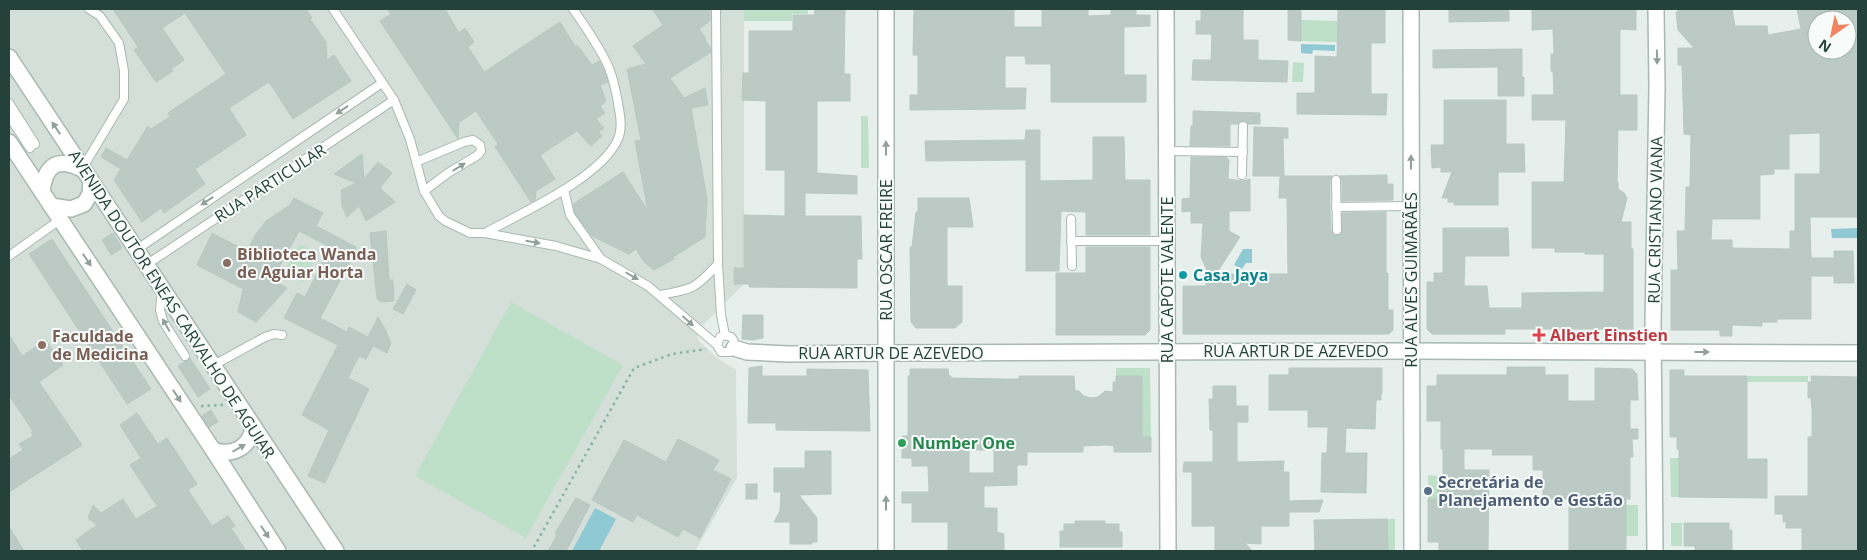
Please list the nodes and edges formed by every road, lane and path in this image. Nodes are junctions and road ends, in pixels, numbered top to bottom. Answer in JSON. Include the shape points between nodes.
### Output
{"nodes":[{"id":1,"x":89,"y":9,"type":"edge"},
{"id":2,"x":334,"y":9,"type":"edge"},
{"id":3,"x":573,"y":9,"type":"edge"},
{"id":4,"x":716,"y":9,"type":"edge"},
{"id":5,"x":886,"y":9,"type":"edge"},
{"id":6,"x":1166,"y":9,"type":"edge"},
{"id":7,"x":1411,"y":9,"type":"edge"},
{"id":8,"x":1656,"y":9,"type":"edge"},
{"id":9,"x":9,"y":57,"type":"edge"},
{"id":10,"x":382,"y":83,"type":"junction"},
{"id":11,"x":394,"y":100,"type":"junction"},
{"id":12,"x":9,"y":103,"type":"edge"},
{"id":13,"x":9,"y":116,"type":"edge"},
{"id":14,"x":1243,"y":126,"type":"dead end"},
{"id":15,"x":9,"y":142,"type":"edge"},
{"id":16,"x":1166,"y":151,"type":"junction"},
{"id":17,"x":1242,"y":152,"type":"junction"},
{"id":18,"x":416,"y":162,"type":"junction"},
{"id":19,"x":87,"y":175,"type":"junction"},
{"id":20,"x":1242,"y":175,"type":"dead end"},
{"id":21,"x":1336,"y":180,"type":"dead end"},
{"id":22,"x":564,"y":190,"type":"junction"},
{"id":23,"x":424,"y":191,"type":"junction"},
{"id":24,"x":42,"y":192,"type":"junction"},
{"id":25,"x":52,"y":206,"type":"junction"},
{"id":26,"x":1411,"y":206,"type":"junction"},
{"id":27,"x":1336,"y":207,"type":"junction"},
{"id":28,"x":61,"y":219,"type":"junction"},
{"id":29,"x":1071,"y":219,"type":"dead end"},
{"id":30,"x":1337,"y":230,"type":"dead end"},
{"id":31,"x":484,"y":233,"type":"junction"},
{"id":32,"x":1167,"y":241,"type":"junction"},
{"id":33,"x":1071,"y":242,"type":"junction"},
{"id":34,"x":136,"y":250,"type":"junction"},
{"id":35,"x":9,"y":256,"type":"edge"},
{"id":36,"x":601,"y":259,"type":"junction"},
{"id":37,"x":718,"y":264,"type":"junction"},
{"id":38,"x":146,"y":265,"type":"junction"},
{"id":39,"x":1072,"y":266,"type":"dead end"},
{"id":40,"x":162,"y":289,"type":"junction"},
{"id":41,"x":660,"y":296,"type":"junction"},
{"id":42,"x":282,"y":335,"type":"dead end"},
{"id":43,"x":725,"y":335,"type":"junction"},
{"id":44,"x":717,"y":346,"type":"junction"},
{"id":45,"x":734,"y":348,"type":"junction"},
{"id":46,"x":1411,"y":351,"type":"junction"},
{"id":47,"x":1167,"y":352,"type":"junction"},
{"id":48,"x":1654,"y":352,"type":"junction"},
{"id":49,"x":886,"y":353,"type":"junction"},
{"id":50,"x":1858,"y":353,"type":"edge"},
{"id":51,"x":185,"y":356,"type":"dead end"},
{"id":52,"x":212,"y":366,"type":"junction"},
{"id":53,"x":238,"y":404,"type":"junction"},
{"id":54,"x":184,"y":406,"type":"junction"},
{"id":55,"x":253,"y":427,"type":"junction"},
{"id":56,"x":213,"y":450,"type":"junction"},
{"id":57,"x":534,"y":547,"type":"dead end"},
{"id":58,"x":278,"y":551,"type":"edge"},
{"id":59,"x":336,"y":551,"type":"edge"},
{"id":60,"x":886,"y":551,"type":"edge"},
{"id":61,"x":1168,"y":551,"type":"edge"},
{"id":62,"x":1412,"y":551,"type":"edge"},
{"id":63,"x":1654,"y":551,"type":"edge"}],
"edges":[{"from":1,"to":19,"type":"lane","via":[[100,16],[119,44],[124,71],[124,100]]},
{"from":2,"to":10,"type":"lane"},
{"from":3,"to":22,"type":"lane","via":[[609,69],[621,120],[618,139],[608,155]]},
{"from":4,"to":37,"type":"lane"},
{"from":49,"to":5,"type":"street","name":"RUA OSCAR FREIRE","one_way":true},
{"from":6,"to":16,"type":"street","name":"RUA CAPOTE VALENTE"},
{"from":26,"to":7,"type":"street","name":"RUA ALVES GUIMARÃES","one_way":true},
{"from":8,"to":48,"type":"street","name":"RUA CRISTIANO VIANA","one_way":true},
{"from":19,"to":9,"type":"street","name":"AVENIDA DOUTOR ENEAS CARVALHO DE AGUIAR","one_way":true},
{"from":10,"to":11,"type":"lane"},
{"from":10,"to":34,"type":"lane","name":"RUA PARTICULAR","one_way":true},
{"from":11,"to":18,"type":"lane"},
{"from":11,"to":38,"type":"lane","name":"RUA PARTICULAR"},
{"from":12,"to":13,"type":"lane","via":[[32,146]]},
{"from":14,"to":17,"type":"lane"},
{"from":15,"to":24,"type":"street"},
{"from":16,"to":17,"type":"lane"},
{"from":16,"to":32,"type":"street","name":"RUA CAPOTE VALENTE"},
{"from":17,"to":20,"type":"lane"},
{"from":18,"to":23,"type":"lane"},
{"from":23,"to":18,"type":"lane","one_way":true,"via":[[478,155],[480,145],[473,140],[464,142]]},
{"from":19,"to":24,"type":"street","via":[[65,162],[54,166],[46,174]]},
{"from":19,"to":25,"type":"street","via":[[90,194],[84,204],[71,209]]},
{"from":19,"to":34,"type":"street","name":"AVENIDA DOUTOR ENEAS CARVALHO DE AGUIAR"},
{"from":21,"to":27,"type":"lane"},
{"from":22,"to":31,"type":"lane"},
{"from":22,"to":36,"type":"lane","via":[[570,215]]},
{"from":23,"to":31,"type":"lane","via":[[445,221],[470,233]]},
{"from":24,"to":25,"type":"street"},
{"from":25,"to":28,"type":"street"},
{"from":26,"to":27,"type":"lane"},
{"from":26,"to":46,"type":"street","name":"RUA ALVES GUIMARÃES"},
{"from":27,"to":30,"type":"lane"},
{"from":28,"to":35,"type":"lane"},
{"from":28,"to":54,"type":"street","one_way":true},
{"from":29,"to":33,"type":"lane"},
{"from":31,"to":36,"type":"lane","one_way":true,"via":[[556,246]]},
{"from":32,"to":33,"type":"lane"},
{"from":32,"to":47,"type":"street","name":"RUA CAPOTE VALENTE"},
{"from":33,"to":39,"type":"lane"},
{"from":34,"to":38,"type":"street","name":"AVENIDA DOUTOR ENEAS CARVALHO DE AGUIAR"},
{"from":36,"to":41,"type":"lane","one_way":true,"via":[[633,276]]},
{"from":37,"to":41,"type":"lane","via":[[690,290]]},
{"from":37,"to":43,"type":"lane"},
{"from":38,"to":40,"type":"street","name":"AVENIDA DOUTOR ENEAS CARVALHO DE AGUIAR"},
{"from":51,"to":40,"type":"lane","one_way":true,"via":[[163,321],[160,310]]},
{"from":40,"to":52,"type":"street","name":"AVENIDA DOUTOR ENEAS CARVALHO DE AGUIAR"},
{"from":41,"to":44,"type":"lane","one_way":true},
{"from":42,"to":52,"type":"lane","via":[[265,337]]},
{"from":43,"to":44,"type":"lane","via":[[720,337]]},
{"from":43,"to":45,"type":"lane","via":[[733,339]]},
{"from":44,"to":45,"type":"lane","via":[[727,353]]},
{"from":44,"to":57,"type":"path","via":[[672,354],[634,368]]},
{"from":45,"to":49,"type":"street","name":"RUA ARTUR DE AZEVEDO","via":[[747,352],[788,354]]},
{"from":46,"to":47,"type":"street","name":"RUA ARTUR DE AZEVEDO"},
{"from":46,"to":48,"type":"street","name":"RUA ARTUR DE AZEVEDO"},
{"from":46,"to":62,"type":"street","name":"RUA ALVES GUIMARÃES"},
{"from":47,"to":49,"type":"street","name":"RUA ARTUR DE AZEVEDO"},
{"from":47,"to":61,"type":"street","name":"RUA CAPOTE VALENTE"},
{"from":48,"to":50,"type":"street","name":"RUA ARTUR DE AZEVEDO","one_way":true},
{"from":48,"to":63,"type":"street","name":"RUA CRISTIANO VIANA"},
{"from":60,"to":49,"type":"street","name":"RUA OSCAR FREIRE","one_way":true},
{"from":52,"to":53,"type":"street","name":"AVENIDA DOUTOR ENEAS CARVALHO DE AGUIAR"},
{"from":53,"to":54,"type":"path"},
{"from":53,"to":55,"type":"street","name":"AVENIDA DOUTOR ENEAS CARVALHO DE AGUIAR"},
{"from":54,"to":56,"type":"street"},
{"from":56,"to":55,"type":"street","one_way":true,"via":[[228,453],[242,448],[249,441]]},
{"from":55,"to":59,"type":"street","name":"AVENIDA DOUTOR ENEAS CARVALHO DE AGUIAR"},
{"from":56,"to":58,"type":"street","one_way":true}]}
